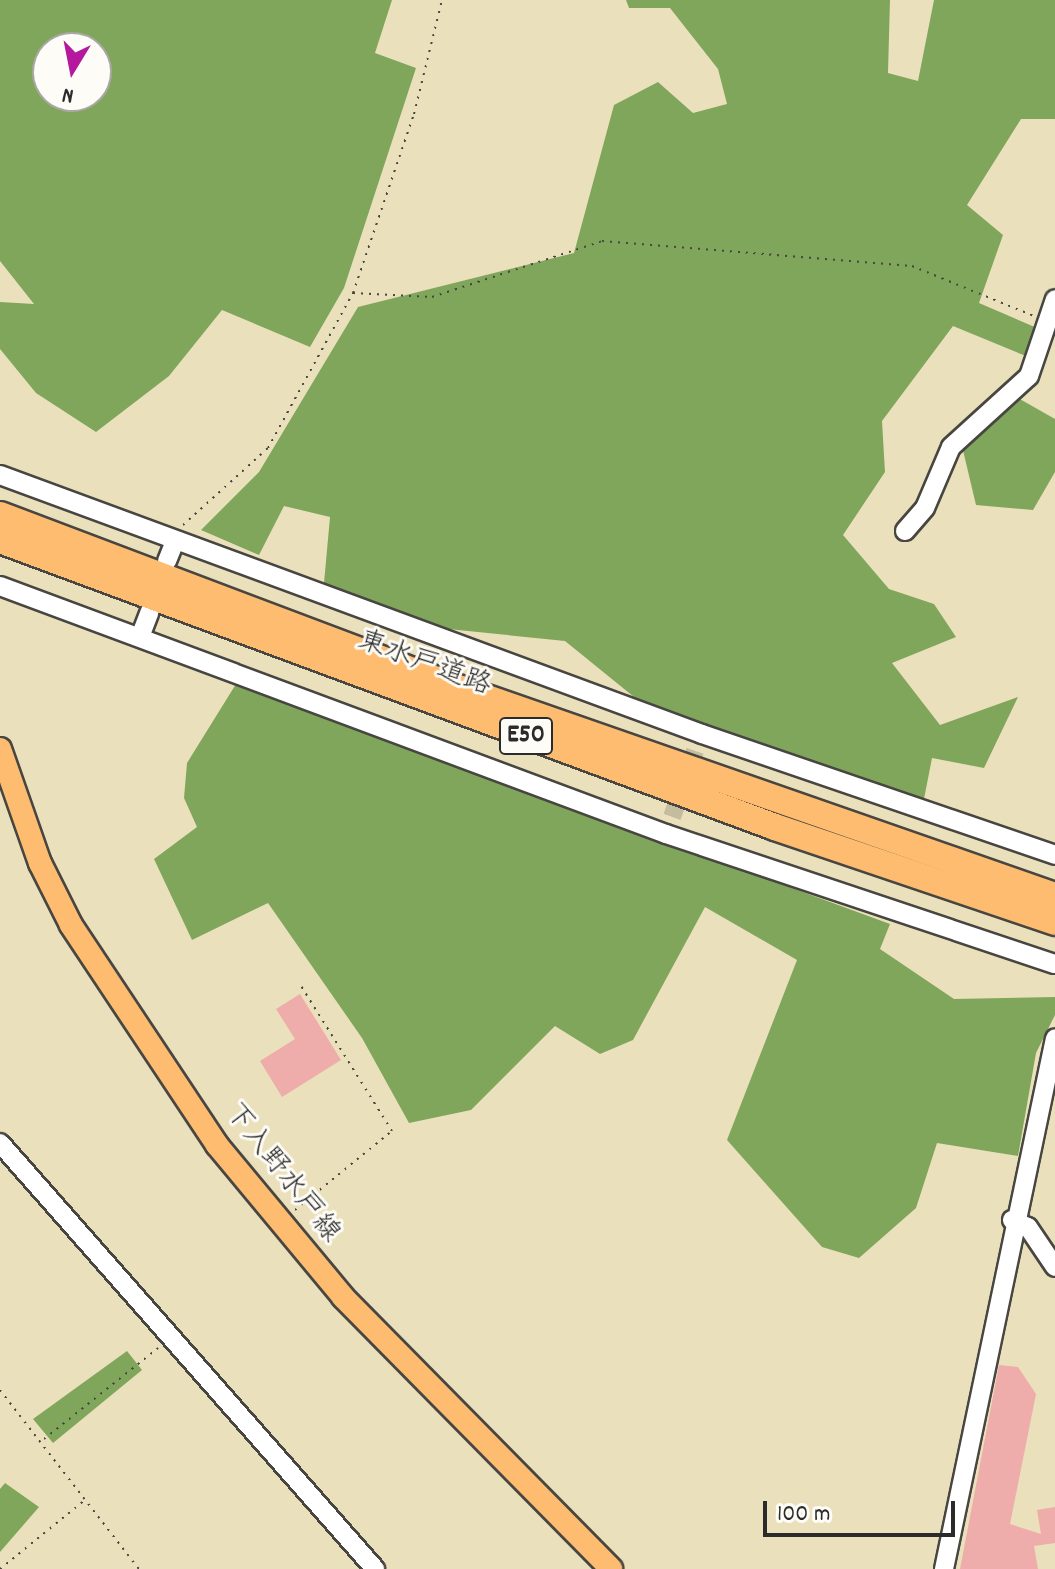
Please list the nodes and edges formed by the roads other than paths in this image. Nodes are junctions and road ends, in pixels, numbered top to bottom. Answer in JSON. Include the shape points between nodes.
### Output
{"nodes":[{"id":1,"x":1052,"y":308,"type":"edge"},
{"id":2,"x":0,"y":475,"type":"edge"},
{"id":3,"x":0,"y":515,"type":"edge"},
{"id":4,"x":905,"y":531,"type":"dead end"},
{"id":5,"x":0,"y":540,"type":"edge"},
{"id":6,"x":175,"y":541,"type":"junction"},
{"id":7,"x":167,"y":561,"type":"dead end"},
{"id":8,"x":0,"y":586,"type":"edge"},
{"id":9,"x":149,"y":613,"type":"dead end"},
{"id":10,"x":140,"y":637,"type":"junction"},
{"id":11,"x":0,"y":749,"type":"edge"},
{"id":12,"x":1055,"y":855,"type":"edge"},
{"id":13,"x":1055,"y":896,"type":"edge"},
{"id":14,"x":1055,"y":922,"type":"edge"},
{"id":15,"x":1055,"y":964,"type":"edge"},
{"id":16,"x":1055,"y":1038,"type":"edge"},
{"id":17,"x":0,"y":1143,"type":"edge"},
{"id":18,"x":1012,"y":1220,"type":"junction"},
{"id":19,"x":1055,"y":1267,"type":"edge"},
{"id":20,"x":375,"y":1569,"type":"edge"},
{"id":21,"x":611,"y":1569,"type":"edge"},
{"id":22,"x":944,"y":1569,"type":"edge"}],
"edges":[{"from":1,"to":4,"type":"street","via":[[1029,376],[951,447],[925,508]]},
{"from":2,"to":6,"type":"street"},
{"from":3,"to":13,"type":"highway","name":"東水戸道路","number":"E50","via":[[490,699]]},
{"from":5,"to":14,"type":"highway","name":"東水戸道路","number":"E50","via":[[716,806]]},
{"from":6,"to":7,"type":"street"},
{"from":6,"to":12,"type":"street","via":[[699,742]]},
{"from":8,"to":10,"type":"street"},
{"from":9,"to":10,"type":"street"},
{"from":10,"to":15,"type":"street"},
{"from":11,"to":21,"type":"main road","name":"下入野水戸線","via":[[40,863],[78,936],[278,1223]]},
{"from":16,"to":18,"type":"street"},
{"from":17,"to":20,"type":"street"},
{"from":18,"to":19,"type":"street","via":[[1028,1227]]},
{"from":18,"to":22,"type":"street"}]}
